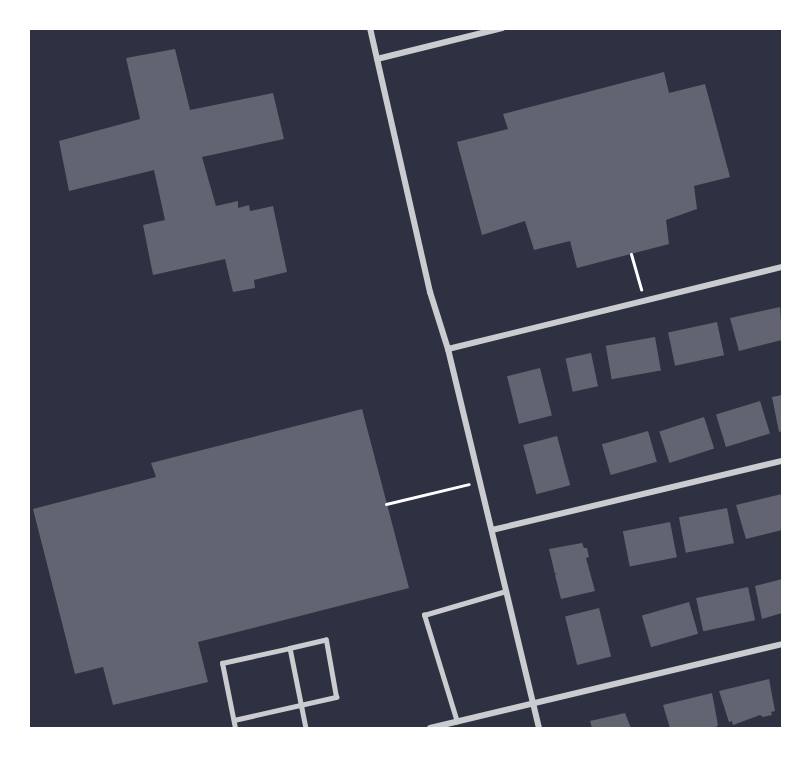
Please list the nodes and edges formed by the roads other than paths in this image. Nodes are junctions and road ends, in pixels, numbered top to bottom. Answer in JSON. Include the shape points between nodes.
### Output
{"nodes":[{"id":1,"x":370,"y":28,"type":"edge"},
{"id":2,"x":502,"y":28,"type":"edge"},
{"id":3,"x":377,"y":59,"type":"junction"},
{"id":4,"x":783,"y":267,"type":"edge"},
{"id":5,"x":448,"y":349,"type":"junction"},
{"id":6,"x":783,"y":461,"type":"edge"},
{"id":7,"x":492,"y":530,"type":"junction"},
{"id":8,"x":506,"y":591,"type":"junction"},
{"id":9,"x":783,"y":644,"type":"edge"},
{"id":10,"x":290,"y":648,"type":"junction"},
{"id":11,"x":533,"y":703,"type":"junction"},
{"id":12,"x":302,"y":705,"type":"junction"},
{"id":13,"x":234,"y":720,"type":"junction"},
{"id":14,"x":457,"y":722,"type":"junction"},
{"id":15,"x":235,"y":729,"type":"edge"},
{"id":16,"x":306,"y":729,"type":"edge"},
{"id":17,"x":430,"y":729,"type":"edge"},
{"id":18,"x":539,"y":729,"type":"edge"}],
"edges":[{"from":1,"to":3,"type":"street"},
{"from":2,"to":3,"type":"street"},
{"from":3,"to":5,"type":"street","via":[[430,292]]},
{"from":4,"to":5,"type":"street"},
{"from":5,"to":7,"type":"street"},
{"from":6,"to":7,"type":"street"},
{"from":7,"to":8,"type":"street"},
{"from":8,"to":11,"type":"street"},
{"from":8,"to":14,"type":"lane","via":[[424,615]]},
{"from":9,"to":11,"type":"street"},
{"from":10,"to":12,"type":"lane"},
{"from":10,"to":12,"type":"lane","via":[[326,640],[336,698]]},
{"from":10,"to":13,"type":"lane","via":[[222,663]]},
{"from":11,"to":14,"type":"street"},
{"from":11,"to":18,"type":"street"},
{"from":12,"to":13,"type":"lane"},
{"from":12,"to":16,"type":"lane"},
{"from":13,"to":15,"type":"lane"},
{"from":14,"to":17,"type":"street"}]}
